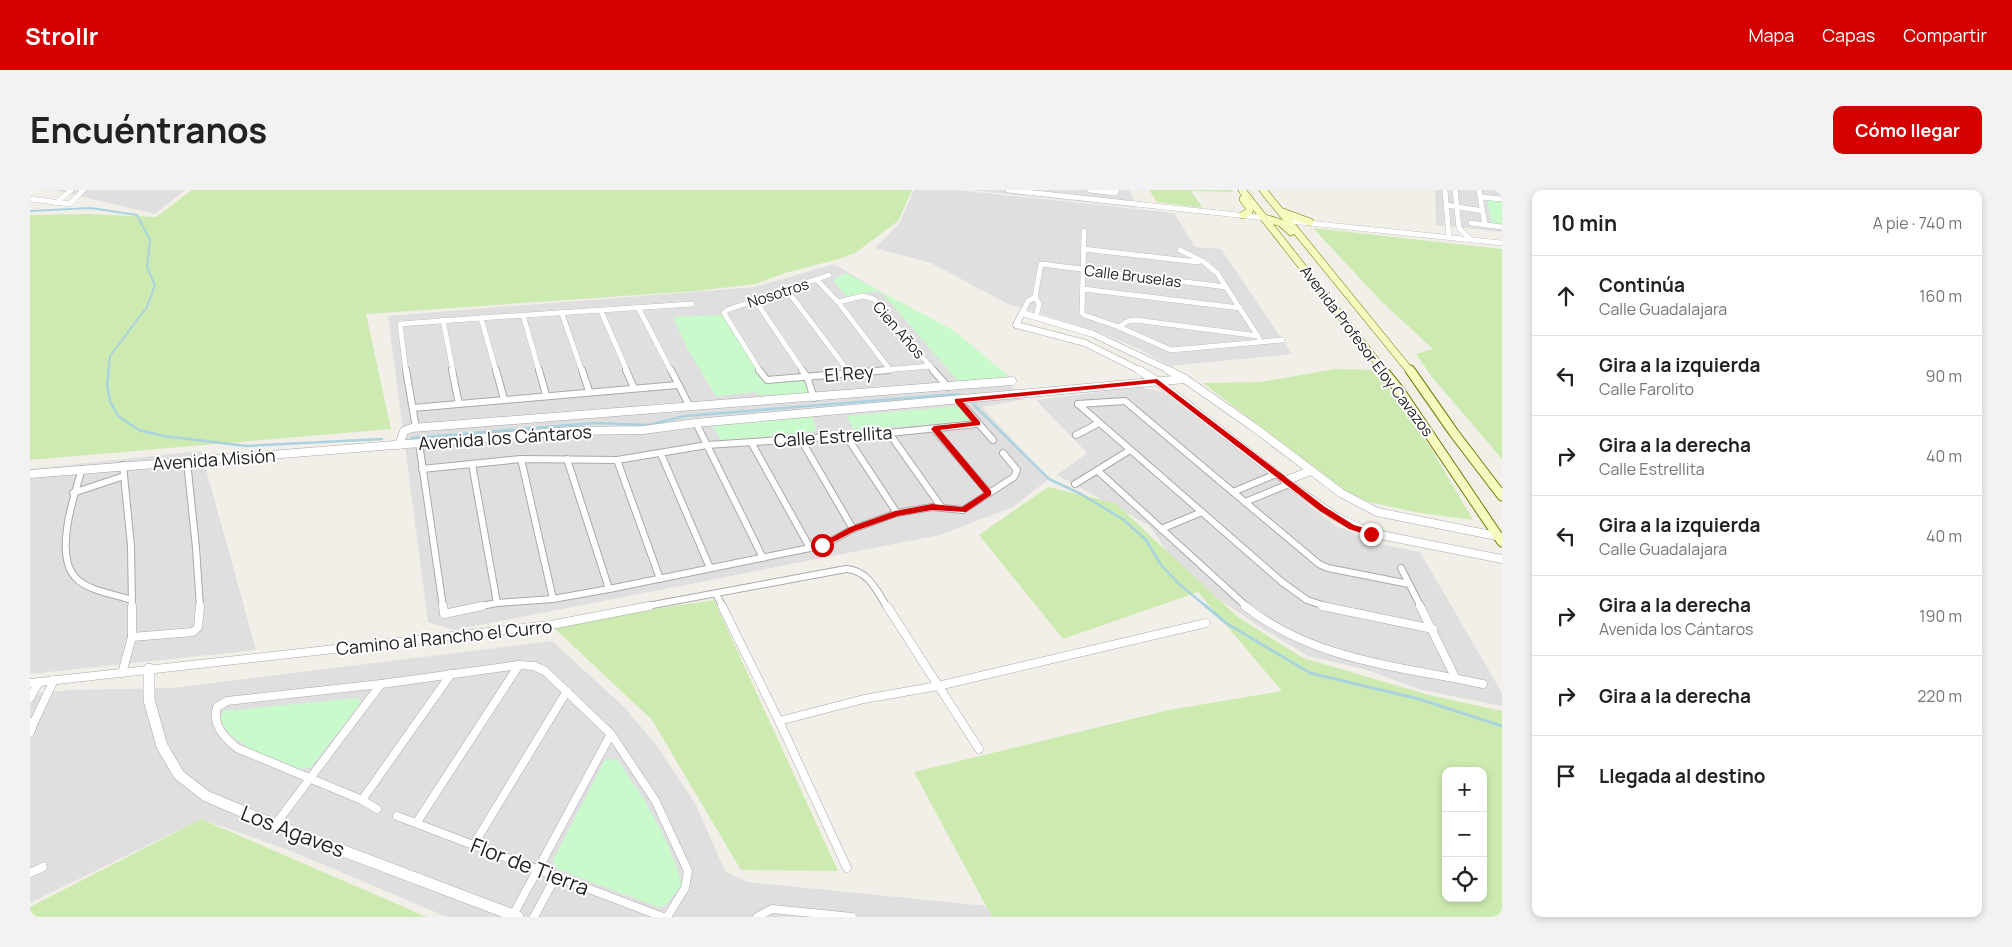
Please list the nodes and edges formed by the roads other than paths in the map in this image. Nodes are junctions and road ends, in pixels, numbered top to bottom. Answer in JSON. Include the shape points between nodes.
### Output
{"nodes":[{"id":1,"x":71,"y":190,"type":"edge"},
{"id":2,"x":83,"y":190,"type":"edge"},
{"id":3,"x":1008,"y":190,"type":"edge"},
{"id":4,"x":1090,"y":190,"type":"edge"},
{"id":5,"x":1263,"y":190,"type":"edge"},
{"id":6,"x":1445,"y":190,"type":"edge"},
{"id":7,"x":1455,"y":190,"type":"edge"},
{"id":8,"x":1479,"y":190,"type":"edge"},
{"id":9,"x":1116,"y":191,"type":"edge"},
{"id":10,"x":1240,"y":191,"type":"edge"},
{"id":11,"x":1481,"y":197,"type":"junction"},
{"id":12,"x":30,"y":198,"type":"edge"},
{"id":13,"x":1502,"y":199,"type":"edge"},
{"id":14,"x":56,"y":203,"type":"junction"},
{"id":15,"x":1446,"y":203,"type":"junction"},
{"id":16,"x":1457,"y":205,"type":"junction"},
{"id":17,"x":1279,"y":209,"type":"junction"},
{"id":18,"x":1483,"y":210,"type":"junction"},
{"id":19,"x":1243,"y":215,"type":"junction"},
{"id":20,"x":1265,"y":218,"type":"junction"},
{"id":21,"x":1285,"y":222,"type":"junction"},
{"id":22,"x":1310,"y":222,"type":"junction"},
{"id":23,"x":1471,"y":223,"type":"dead end"},
{"id":24,"x":1485,"y":225,"type":"junction"},
{"id":25,"x":1502,"y":227,"type":"edge"},
{"id":26,"x":1084,"y":230,"type":"dead end"},
{"id":27,"x":1278,"y":232,"type":"junction"},
{"id":28,"x":1291,"y":232,"type":"junction"},
{"id":29,"x":1449,"y":237,"type":"junction"},
{"id":30,"x":1470,"y":240,"type":"junction"},
{"id":31,"x":1502,"y":243,"type":"edge"},
{"id":32,"x":1084,"y":249,"type":"junction"},
{"id":33,"x":1180,"y":250,"type":"dead end"},
{"id":34,"x":1204,"y":262,"type":"junction"},
{"id":35,"x":1323,"y":262,"type":"junction"},
{"id":36,"x":1083,"y":269,"type":"junction"},
{"id":37,"x":829,"y":275,"type":"dead end"},
{"id":38,"x":817,"y":280,"type":"junction"},
{"id":39,"x":1226,"y":287,"type":"junction"},
{"id":40,"x":1083,"y":289,"type":"junction"},
{"id":41,"x":787,"y":290,"type":"junction"},
{"id":42,"x":1035,"y":297,"type":"junction"},
{"id":43,"x":755,"y":300,"type":"junction"},
{"id":44,"x":838,"y":302,"type":"junction"},
{"id":45,"x":692,"y":304,"type":"dead end"},
{"id":46,"x":1240,"y":308,"type":"junction"},
{"id":47,"x":639,"y":309,"type":"junction"},
{"id":48,"x":601,"y":311,"type":"junction"},
{"id":49,"x":1022,"y":313,"type":"junction"},
{"id":50,"x":562,"y":314,"type":"junction"},
{"id":51,"x":523,"y":315,"type":"junction"},
{"id":52,"x":1036,"y":317,"type":"junction"},
{"id":53,"x":481,"y":318,"type":"junction"},
{"id":54,"x":443,"y":320,"type":"junction"},
{"id":55,"x":1119,"y":327,"type":"junction"},
{"id":56,"x":1033,"y":329,"type":"junction"},
{"id":57,"x":1258,"y":336,"type":"junction"},
{"id":58,"x":1282,"y":340,"type":"dead end"},
{"id":59,"x":1262,"y":342,"type":"junction"},
{"id":60,"x":930,"y":366,"type":"junction"},
{"id":61,"x":890,"y":370,"type":"junction"},
{"id":62,"x":850,"y":373,"type":"junction"},
{"id":63,"x":807,"y":376,"type":"junction"},
{"id":64,"x":1185,"y":379,"type":"junction"},
{"id":65,"x":767,"y":380,"type":"joint"},
{"id":66,"x":1012,"y":381,"type":"dead end"},
{"id":67,"x":1157,"y":381,"type":"junction"},
{"id":68,"x":677,"y":384,"type":"junction"},
{"id":69,"x":958,"y":386,"type":"junction"},
{"id":70,"x":948,"y":387,"type":"junction"},
{"id":71,"x":634,"y":388,"type":"junction"},
{"id":72,"x":589,"y":391,"type":"junction"},
{"id":73,"x":546,"y":395,"type":"junction"},
{"id":74,"x":814,"y":398,"type":"junction"},
{"id":75,"x":971,"y":398,"type":"junction"},
{"id":76,"x":504,"y":399,"type":"junction"},
{"id":77,"x":958,"y":400,"type":"junction"},
{"id":78,"x":459,"y":404,"type":"junction"},
{"id":79,"x":690,"y":407,"type":"junction"},
{"id":80,"x":413,"y":408,"type":"junction"},
{"id":81,"x":696,"y":423,"type":"junction"},
{"id":82,"x":1099,"y":423,"type":"junction"},
{"id":83,"x":977,"y":424,"type":"junction"},
{"id":84,"x":416,"y":428,"type":"junction"},
{"id":85,"x":934,"y":429,"type":"junction"},
{"id":86,"x":889,"y":433,"type":"junction"},
{"id":87,"x":845,"y":434,"type":"junction"},
{"id":88,"x":1076,"y":435,"type":"dead end"},
{"id":89,"x":800,"y":438,"type":"junction"},
{"id":90,"x":992,"y":440,"type":"dead end"},
{"id":91,"x":751,"y":442,"type":"junction"},
{"id":92,"x":418,"y":443,"type":"junction"},
{"id":93,"x":399,"y":445,"type":"junction"},
{"id":94,"x":707,"y":445,"type":"junction"},
{"id":95,"x":1130,"y":450,"type":"junction"},
{"id":96,"x":1003,"y":453,"type":"dead end"},
{"id":97,"x":661,"y":454,"type":"junction"},
{"id":98,"x":566,"y":459,"type":"junction"},
{"id":99,"x":521,"y":460,"type":"junction"},
{"id":100,"x":617,"y":460,"type":"junction"},
{"id":101,"x":187,"y":462,"type":"junction"},
{"id":102,"x":472,"y":464,"type":"junction"},
{"id":103,"x":123,"y":465,"type":"junction"},
{"id":104,"x":82,"y":469,"type":"junction"},
{"id":105,"x":422,"y":469,"type":"junction"},
{"id":106,"x":1098,"y":471,"type":"junction"},
{"id":107,"x":1310,"y":471,"type":"junction"},
{"id":108,"x":30,"y":474,"type":"edge"},
{"id":109,"x":1276,"y":474,"type":"junction"},
{"id":110,"x":124,"y":476,"type":"junction"},
{"id":111,"x":1287,"y":482,"type":"junction"},
{"id":112,"x":1075,"y":484,"type":"dead end"},
{"id":113,"x":1233,"y":492,"type":"junction"},
{"id":114,"x":989,"y":493,"type":"junction"},
{"id":115,"x":73,"y":494,"type":"junction"},
{"id":116,"x":1502,"y":496,"type":"edge"},
{"id":117,"x":1246,"y":502,"type":"junction"},
{"id":118,"x":942,"y":508,"type":"junction"},
{"id":119,"x":1202,"y":512,"type":"junction"},
{"id":120,"x":897,"y":513,"type":"junction"},
{"id":121,"x":852,"y":529,"type":"junction"},
{"id":122,"x":1161,"y":529,"type":"junction"},
{"id":123,"x":1501,"y":539,"type":"edge"},
{"id":124,"x":810,"y":548,"type":"junction"},
{"id":125,"x":763,"y":558,"type":"junction"},
{"id":126,"x":1502,"y":558,"type":"edge"},
{"id":127,"x":710,"y":568,"type":"junction"},
{"id":128,"x":1401,"y":568,"type":"dead end"},
{"id":129,"x":660,"y":579,"type":"junction"},
{"id":130,"x":1408,"y":584,"type":"junction"},
{"id":131,"x":609,"y":589,"type":"junction"},
{"id":132,"x":716,"y":594,"type":"junction"},
{"id":133,"x":553,"y":598,"type":"junction"},
{"id":134,"x":130,"y":600,"type":"junction"},
{"id":135,"x":497,"y":603,"type":"junction"},
{"id":136,"x":1206,"y":623,"type":"dead end"},
{"id":137,"x":1433,"y":628,"type":"junction"},
{"id":138,"x":132,"y":637,"type":"junction"},
{"id":139,"x":519,"y":665,"type":"junction"},
{"id":140,"x":149,"y":669,"type":"junction"},
{"id":141,"x":122,"y":673,"type":"junction"},
{"id":142,"x":451,"y":674,"type":"junction"},
{"id":143,"x":1455,"y":677,"type":"junction"},
{"id":144,"x":54,"y":680,"type":"junction"},
{"id":145,"x":34,"y":683,"type":"edge"},
{"id":146,"x":381,"y":684,"type":"junction"},
{"id":147,"x":1483,"y":684,"type":"dead end"},
{"id":148,"x":938,"y":686,"type":"junction"},
{"id":149,"x":567,"y":691,"type":"junction"},
{"id":150,"x":30,"y":698,"type":"edge"},
{"id":151,"x":779,"y":721,"type":"junction"},
{"id":152,"x":32,"y":722,"type":"edge"},
{"id":153,"x":30,"y":733,"type":"edge"},
{"id":154,"x":611,"y":734,"type":"junction"},
{"id":155,"x":979,"y":749,"type":"dead end"},
{"id":156,"x":310,"y":780,"type":"junction"},
{"id":157,"x":362,"y":800,"type":"junction"},
{"id":158,"x":377,"y":808,"type":"dead end"},
{"id":159,"x":397,"y":816,"type":"dead end"},
{"id":160,"x":417,"y":822,"type":"junction"},
{"id":161,"x":275,"y":825,"type":"junction"},
{"id":162,"x":474,"y":844,"type":"junction"},
{"id":163,"x":43,"y":867,"type":"dead end"},
{"id":164,"x":846,"y":868,"type":"dead end"},
{"id":165,"x":537,"y":869,"type":"junction"},
{"id":166,"x":30,"y":873,"type":"edge"},
{"id":167,"x":556,"y":876,"type":"junction"},
{"id":168,"x":802,"y":915,"type":"edge"},
{"id":169,"x":515,"y":916,"type":"edge"},
{"id":170,"x":534,"y":917,"type":"edge"},
{"id":171,"x":663,"y":917,"type":"edge"},
{"id":172,"x":667,"y":917,"type":"edge"},
{"id":173,"x":757,"y":917,"type":"edge"},
{"id":174,"x":852,"y":917,"type":"edge"}],
"edges":[{"from":1,"to":14,"type":"street"},
{"from":2,"to":14,"type":"street","via":[[70,204]]},
{"from":3,"to":19,"type":"street"},
{"from":4,"to":9,"type":"street"},
{"from":5,"to":17,"type":"main road","name":"Avenida Profesor Eloy Cavazos"},
{"from":6,"to":15,"type":"street"},
{"from":7,"to":16,"type":"street"},
{"from":8,"to":11,"type":"street"},
{"from":10,"to":19,"type":"main road","via":[[1250,209]]},
{"from":10,"to":20,"type":"main road","name":"Avenida Profesor Eloy Cavazos"},
{"from":10,"to":21,"type":"main road","via":[[1255,197],[1269,214]]},
{"from":11,"to":13,"type":"street"},
{"from":11,"to":18,"type":"street"},
{"from":12,"to":14,"type":"street"},
{"from":15,"to":16,"type":"street"},
{"from":15,"to":29,"type":"street"},
{"from":16,"to":18,"type":"street"},
{"from":16,"to":30,"type":"street","via":[[1459,228]]},
{"from":17,"to":21,"type":"main road","name":"Avenida Profesor Eloy Cavazos"},
{"from":17,"to":22,"type":"main road"},
{"from":18,"to":24,"type":"street"},
{"from":19,"to":20,"type":"street"},
{"from":20,"to":21,"type":"main road"},
{"from":20,"to":27,"type":"main road","name":"Avenida Profesor Eloy Cavazos"},
{"from":21,"to":22,"type":"street"},
{"from":21,"to":27,"type":"main road","via":[[1276,229]]},
{"from":21,"to":28,"type":"main road"},
{"from":21,"to":35,"type":"main road","name":"Avenida Profesor Eloy Cavazos"},
{"from":22,"to":29,"type":"street"},
{"from":23,"to":24,"type":"street"},
{"from":24,"to":25,"type":"street"},
{"from":26,"to":32,"type":"street"},
{"from":27,"to":28,"type":"main road","via":[[1280,229]]},
{"from":27,"to":123,"type":"main road","name":"Avenida Profesor Eloy Cavazos","via":[[1400,390]]},
{"from":28,"to":35,"type":"main road","via":[[1308,252]]},
{"from":29,"to":30,"type":"street"},
{"from":30,"to":31,"type":"street"},
{"from":32,"to":34,"type":"street"},
{"from":32,"to":36,"type":"street"},
{"from":33,"to":34,"type":"street"},
{"from":34,"to":39,"type":"street"},
{"from":35,"to":116,"type":"main road","name":"Avenida Profesor Eloy Cavazos","via":[[1400,356]]},
{"from":36,"to":39,"type":"street","name":"Calle Bruselas"},
{"from":36,"to":40,"type":"street"},
{"from":36,"to":42,"type":"street","name":"Calle Bruselas","via":[[1041,264]]},
{"from":37,"to":38,"type":"street","name":"Nosotros"},
{"from":38,"to":41,"type":"street","name":"Nosotros"},
{"from":38,"to":44,"type":"street"},
{"from":39,"to":46,"type":"street"},
{"from":40,"to":46,"type":"street"},
{"from":40,"to":55,"type":"street","via":[[1084,315]]},
{"from":41,"to":43,"type":"street","name":"Nosotros"},
{"from":41,"to":62,"type":"street"},
{"from":42,"to":49,"type":"street","via":[[1028,301]]},
{"from":42,"to":52,"type":"street","via":[[1039,304]]},
{"from":43,"to":63,"type":"street"},
{"from":43,"to":65,"type":"street","name":"Nosotros","via":[[724,314],[762,377]]},
{"from":44,"to":60,"type":"street","name":"Cien Años","via":[[863,296],[874,299]]},
{"from":44,"to":61,"type":"street"},
{"from":45,"to":47,"type":"street"},
{"from":46,"to":57,"type":"street"},
{"from":47,"to":48,"type":"street"},
{"from":47,"to":68,"type":"street"},
{"from":48,"to":50,"type":"street"},
{"from":48,"to":71,"type":"street"},
{"from":49,"to":52,"type":"street"},
{"from":49,"to":56,"type":"street","via":[[1016,324]]},
{"from":50,"to":51,"type":"street"},
{"from":50,"to":72,"type":"street"},
{"from":51,"to":53,"type":"street"},
{"from":51,"to":73,"type":"street"},
{"from":52,"to":56,"type":"street"},
{"from":52,"to":64,"type":"street","via":[[1115,343]]},
{"from":53,"to":54,"type":"street"},
{"from":53,"to":76,"type":"street"},
{"from":54,"to":78,"type":"street"},
{"from":54,"to":80,"type":"street","via":[[403,323],[399,327]]},
{"from":55,"to":57,"type":"street","via":[[1136,320]]},
{"from":55,"to":59,"type":"street","via":[[1172,350]]},
{"from":56,"to":67,"type":"street","via":[[1085,343]]},
{"from":57,"to":59,"type":"street"},
{"from":58,"to":59,"type":"street"},
{"from":60,"to":61,"type":"street","name":"El Rey"},
{"from":60,"to":70,"type":"street","name":"Cien Años"},
{"from":61,"to":62,"type":"street","name":"El Rey"},
{"from":62,"to":63,"type":"street","name":"El Rey"},
{"from":63,"to":65,"type":"street","name":"El Rey"},
{"from":63,"to":74,"type":"street"},
{"from":64,"to":67,"type":"street","name":"Avenida los Cántaros"},
{"from":64,"to":107,"type":"street"},
{"from":66,"to":69,"type":"street","name":"Avenida los Cántaros"},
{"from":67,"to":75,"type":"street","name":"Avenida los Cántaros"},
{"from":67,"to":109,"type":"street"},
{"from":68,"to":71,"type":"street"},
{"from":68,"to":79,"type":"street"},
{"from":69,"to":70,"type":"street","name":"Avenida los Cántaros"},
{"from":69,"to":75,"type":"street"},
{"from":70,"to":74,"type":"street","name":"Avenida los Cántaros"},
{"from":71,"to":72,"type":"street"},
{"from":72,"to":73,"type":"street"},
{"from":73,"to":76,"type":"street"},
{"from":74,"to":79,"type":"street","name":"Avenida los Cántaros"},
{"from":75,"to":77,"type":"street","name":"Avenida los Cántaros"},
{"from":76,"to":78,"type":"street"},
{"from":77,"to":81,"type":"street","name":"Avenida los Cántaros"},
{"from":77,"to":83,"type":"street"},
{"from":78,"to":80,"type":"street"},
{"from":79,"to":84,"type":"street","name":"Avenida los Cántaros"},
{"from":80,"to":84,"type":"street"},
{"from":81,"to":92,"type":"street","name":"Avenida los Cántaros","via":[[642,430],[570,430]]},
{"from":81,"to":94,"type":"street"},
{"from":82,"to":88,"type":"street"},
{"from":82,"to":95,"type":"street"},
{"from":82,"to":113,"type":"street","via":[[1078,404],[1126,401]]},
{"from":83,"to":85,"type":"street","name":"Calle Estrellita"},
{"from":83,"to":90,"type":"street"},
{"from":84,"to":93,"type":"street","name":"Avenida los Cántaros","via":[[404,431]]},
{"from":85,"to":86,"type":"street","name":"Calle Estrellita"},
{"from":85,"to":114,"type":"street"},
{"from":86,"to":87,"type":"street","name":"Calle Estrellita"},
{"from":86,"to":118,"type":"street"},
{"from":87,"to":89,"type":"street","name":"Calle Estrellita"},
{"from":87,"to":120,"type":"street"},
{"from":89,"to":91,"type":"street","name":"Calle Estrellita"},
{"from":89,"to":121,"type":"street"},
{"from":91,"to":94,"type":"street","name":"Calle Estrellita"},
{"from":91,"to":124,"type":"street"},
{"from":92,"to":93,"type":"street","name":"Avenida los Cántaros"},
{"from":92,"to":105,"type":"street"},
{"from":93,"to":101,"type":"street","name":"Avenida Misión"},
{"from":94,"to":97,"type":"street","name":"Calle Estrellita"},
{"from":94,"to":125,"type":"street"},
{"from":95,"to":106,"type":"street"},
{"from":95,"to":119,"type":"street"},
{"from":96,"to":114,"type":"street","via":[[1017,474]]},
{"from":97,"to":100,"type":"street","name":"Calle Estrellita"},
{"from":97,"to":127,"type":"street"},
{"from":98,"to":99,"type":"street","name":"Calle Estrellita"},
{"from":98,"to":100,"type":"street","name":"Calle Estrellita"},
{"from":98,"to":131,"type":"street"},
{"from":99,"to":102,"type":"street","name":"Calle Estrellita"},
{"from":99,"to":133,"type":"street"},
{"from":100,"to":129,"type":"street"},
{"from":101,"to":103,"type":"street","name":"Avenida Misión"},
{"from":101,"to":138,"type":"street","via":[[200,590],[199,624],[189,633]]},
{"from":102,"to":105,"type":"street","name":"Calle Estrellita"},
{"from":102,"to":135,"type":"street"},
{"from":103,"to":104,"type":"street","name":"Avenida Misión"},
{"from":103,"to":110,"type":"street"},
{"from":104,"to":108,"type":"street","name":"Avenida Misión"},
{"from":104,"to":115,"type":"street"},
{"from":105,"to":135,"type":"street","via":[[444,614]]},
{"from":106,"to":112,"type":"street"},
{"from":106,"to":122,"type":"street"},
{"from":107,"to":111,"type":"street"},
{"from":107,"to":123,"type":"street","via":[[1341,493],[1377,512]]},
{"from":109,"to":111,"type":"street"},
{"from":109,"to":113,"type":"street"},
{"from":110,"to":115,"type":"street"},
{"from":110,"to":134,"type":"street","via":[[131,546]]},
{"from":111,"to":117,"type":"street"},
{"from":111,"to":126,"type":"street","via":[[1336,519],[1364,531]]},
{"from":113,"to":117,"type":"street"},
{"from":114,"to":118,"type":"street","via":[[963,510]]},
{"from":115,"to":134,"type":"street","via":[[67,536],[70,571],[82,582]]},
{"from":117,"to":130,"type":"street","via":[[1319,564]]},
{"from":118,"to":120,"type":"street"},
{"from":119,"to":122,"type":"street"},
{"from":119,"to":137,"type":"street","via":[[1307,600],[1334,610]]},
{"from":120,"to":121,"type":"street"},
{"from":121,"to":124,"type":"street"},
{"from":122,"to":143,"type":"street","via":[[1246,607],[1288,635],[1340,655]]},
{"from":124,"to":125,"type":"street"},
{"from":125,"to":127,"type":"street"},
{"from":127,"to":129,"type":"street"},
{"from":128,"to":130,"type":"street"},
{"from":129,"to":131,"type":"street"},
{"from":130,"to":137,"type":"street"},
{"from":131,"to":133,"type":"street"},
{"from":132,"to":140,"type":"street","name":"Camino al Rancho el Curro","via":[[551,625]]},
{"from":132,"to":148,"type":"street","name":"Camino al Rancho el Curro","via":[[841,569],[862,572]]},
{"from":132,"to":151,"type":"street"},
{"from":133,"to":135,"type":"street"},
{"from":134,"to":138,"type":"street"},
{"from":136,"to":148,"type":"street"},
{"from":137,"to":143,"type":"street"},
{"from":138,"to":141,"type":"street"},
{"from":139,"to":142,"type":"street"},
{"from":139,"to":149,"type":"street","via":[[534,666]]},
{"from":139,"to":160,"type":"street"},
{"from":140,"to":141,"type":"street","name":"Camino al Rancho el Curro"},
{"from":140,"to":161,"type":"street","name":"Los Agaves","via":[[150,700],[162,746],[179,775],[206,796]]},
{"from":141,"to":144,"type":"street","name":"Camino al Rancho el Curro"},
{"from":142,"to":146,"type":"street"},
{"from":142,"to":157,"type":"street"},
{"from":143,"to":147,"type":"street"},
{"from":144,"to":145,"type":"street","name":"Camino al Rancho el Curro"},
{"from":144,"to":152,"type":"street"},
{"from":145,"to":150,"type":"street"},
{"from":146,"to":156,"type":"street"},
{"from":146,"to":156,"type":"street","via":[[227,701],[217,707],[215,718],[218,727],[237,748]]},
{"from":148,"to":151,"type":"street","via":[[864,699]]},
{"from":148,"to":155,"type":"street"},
{"from":149,"to":154,"type":"street"},
{"from":149,"to":162,"type":"street"},
{"from":151,"to":164,"type":"street"},
{"from":152,"to":153,"type":"street"},
{"from":154,"to":165,"type":"street"},
{"from":154,"to":172,"type":"street","via":[[655,800],[688,871],[685,888]]},
{"from":156,"to":157,"type":"street"},
{"from":156,"to":161,"type":"street"},
{"from":157,"to":158,"type":"street"},
{"from":159,"to":160,"type":"street","name":"Flor de Tierra"},
{"from":160,"to":162,"type":"street","name":"Flor de Tierra"},
{"from":161,"to":169,"type":"street","name":"Los Agaves"},
{"from":162,"to":165,"type":"street","name":"Flor de Tierra"},
{"from":163,"to":166,"type":"street"},
{"from":165,"to":167,"type":"street","name":"Flor de Tierra"},
{"from":165,"to":169,"type":"street"},
{"from":167,"to":170,"type":"street"},
{"from":167,"to":171,"type":"street","name":"Flor de Tierra"},
{"from":168,"to":173,"type":"street","via":[[772,910]]},
{"from":168,"to":174,"type":"street"}]}
